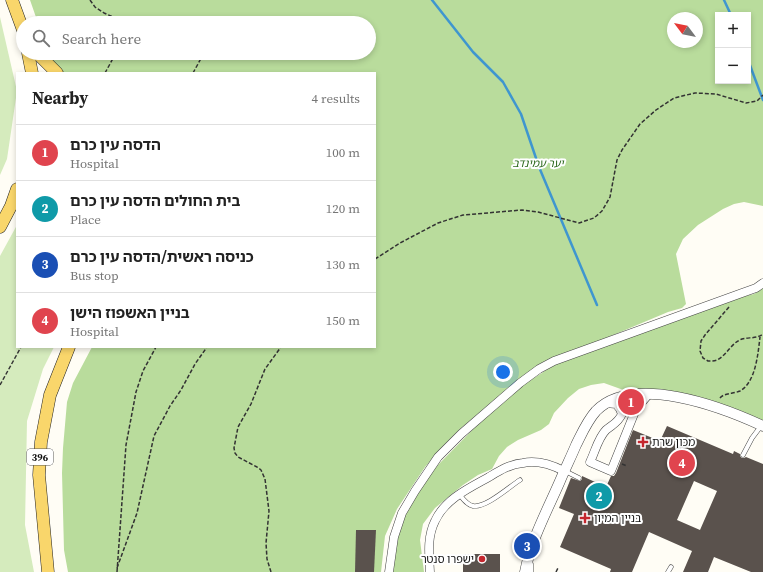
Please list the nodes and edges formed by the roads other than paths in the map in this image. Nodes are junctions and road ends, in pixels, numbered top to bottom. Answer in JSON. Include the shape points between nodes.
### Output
{"nodes":[{"id":1,"x":12,"y":0,"type":"edge"},
{"id":2,"x":18,"y":16,"type":"edge"},
{"id":3,"x":29,"y":60,"type":"edge"},
{"id":4,"x":44,"y":60,"type":"edge"},
{"id":5,"x":32,"y":72,"type":"edge"},
{"id":6,"x":56,"y":72,"type":"edge"},
{"id":7,"x":16,"y":192,"type":"edge"},
{"id":8,"x":0,"y":227,"type":"edge"},
{"id":9,"x":763,"y":283,"type":"edge"},
{"id":10,"x":69,"y":348,"type":"edge"},
{"id":11,"x":649,"y":394,"type":"junction"},
{"id":12,"x":606,"y":403,"type":"junction"},
{"id":13,"x":763,"y":425,"type":"edge"},
{"id":14,"x":743,"y":455,"type":"dead end"},
{"id":15,"x":564,"y":471,"type":"junction"},
{"id":16,"x":579,"y":478,"type":"dead end"},
{"id":17,"x":520,"y":480,"type":"dead end"},
{"id":18,"x":459,"y":494,"type":"junction"},
{"id":19,"x":671,"y":567,"type":"dead end"},
{"id":20,"x":48,"y":572,"type":"edge"},
{"id":21,"x":389,"y":572,"type":"edge"},
{"id":22,"x":430,"y":572,"type":"edge"},
{"id":23,"x":530,"y":572,"type":"edge"},
{"id":24,"x":668,"y":572,"type":"edge"}],
"edges":[{"from":1,"to":2,"type":"main road"},
{"from":3,"to":5,"type":"main road"},
{"from":4,"to":6,"type":"main road"},
{"from":7,"to":8,"type":"main road"},
{"from":9,"to":21,"type":"street","via":[[756,288],[554,361],[520,383],[438,457],[402,513],[394,537]]},
{"from":10,"to":20,"type":"main road","number":"396","via":[[50,395],[41,442],[40,475]]},
{"from":11,"to":12,"type":"street","via":[[627,395]]},
{"from":11,"to":12,"type":"street","via":[[636,409],[611,471],[590,462],[606,430],[616,423],[622,414],[618,406]]},
{"from":11,"to":13,"type":"street","via":[[692,400]]},
{"from":12,"to":15,"type":"street","via":[[586,424]]},
{"from":13,"to":14,"type":"lane"},
{"from":15,"to":16,"type":"lane"},
{"from":15,"to":18,"type":"street","via":[[547,464],[523,462],[498,472]]},
{"from":15,"to":23,"type":"street","via":[[528,556]]},
{"from":17,"to":18,"type":"lane","via":[[487,504],[480,506],[466,503]]},
{"from":18,"to":22,"type":"street","via":[[440,512],[432,528],[429,545]]},
{"from":19,"to":24,"type":"lane"}]}
